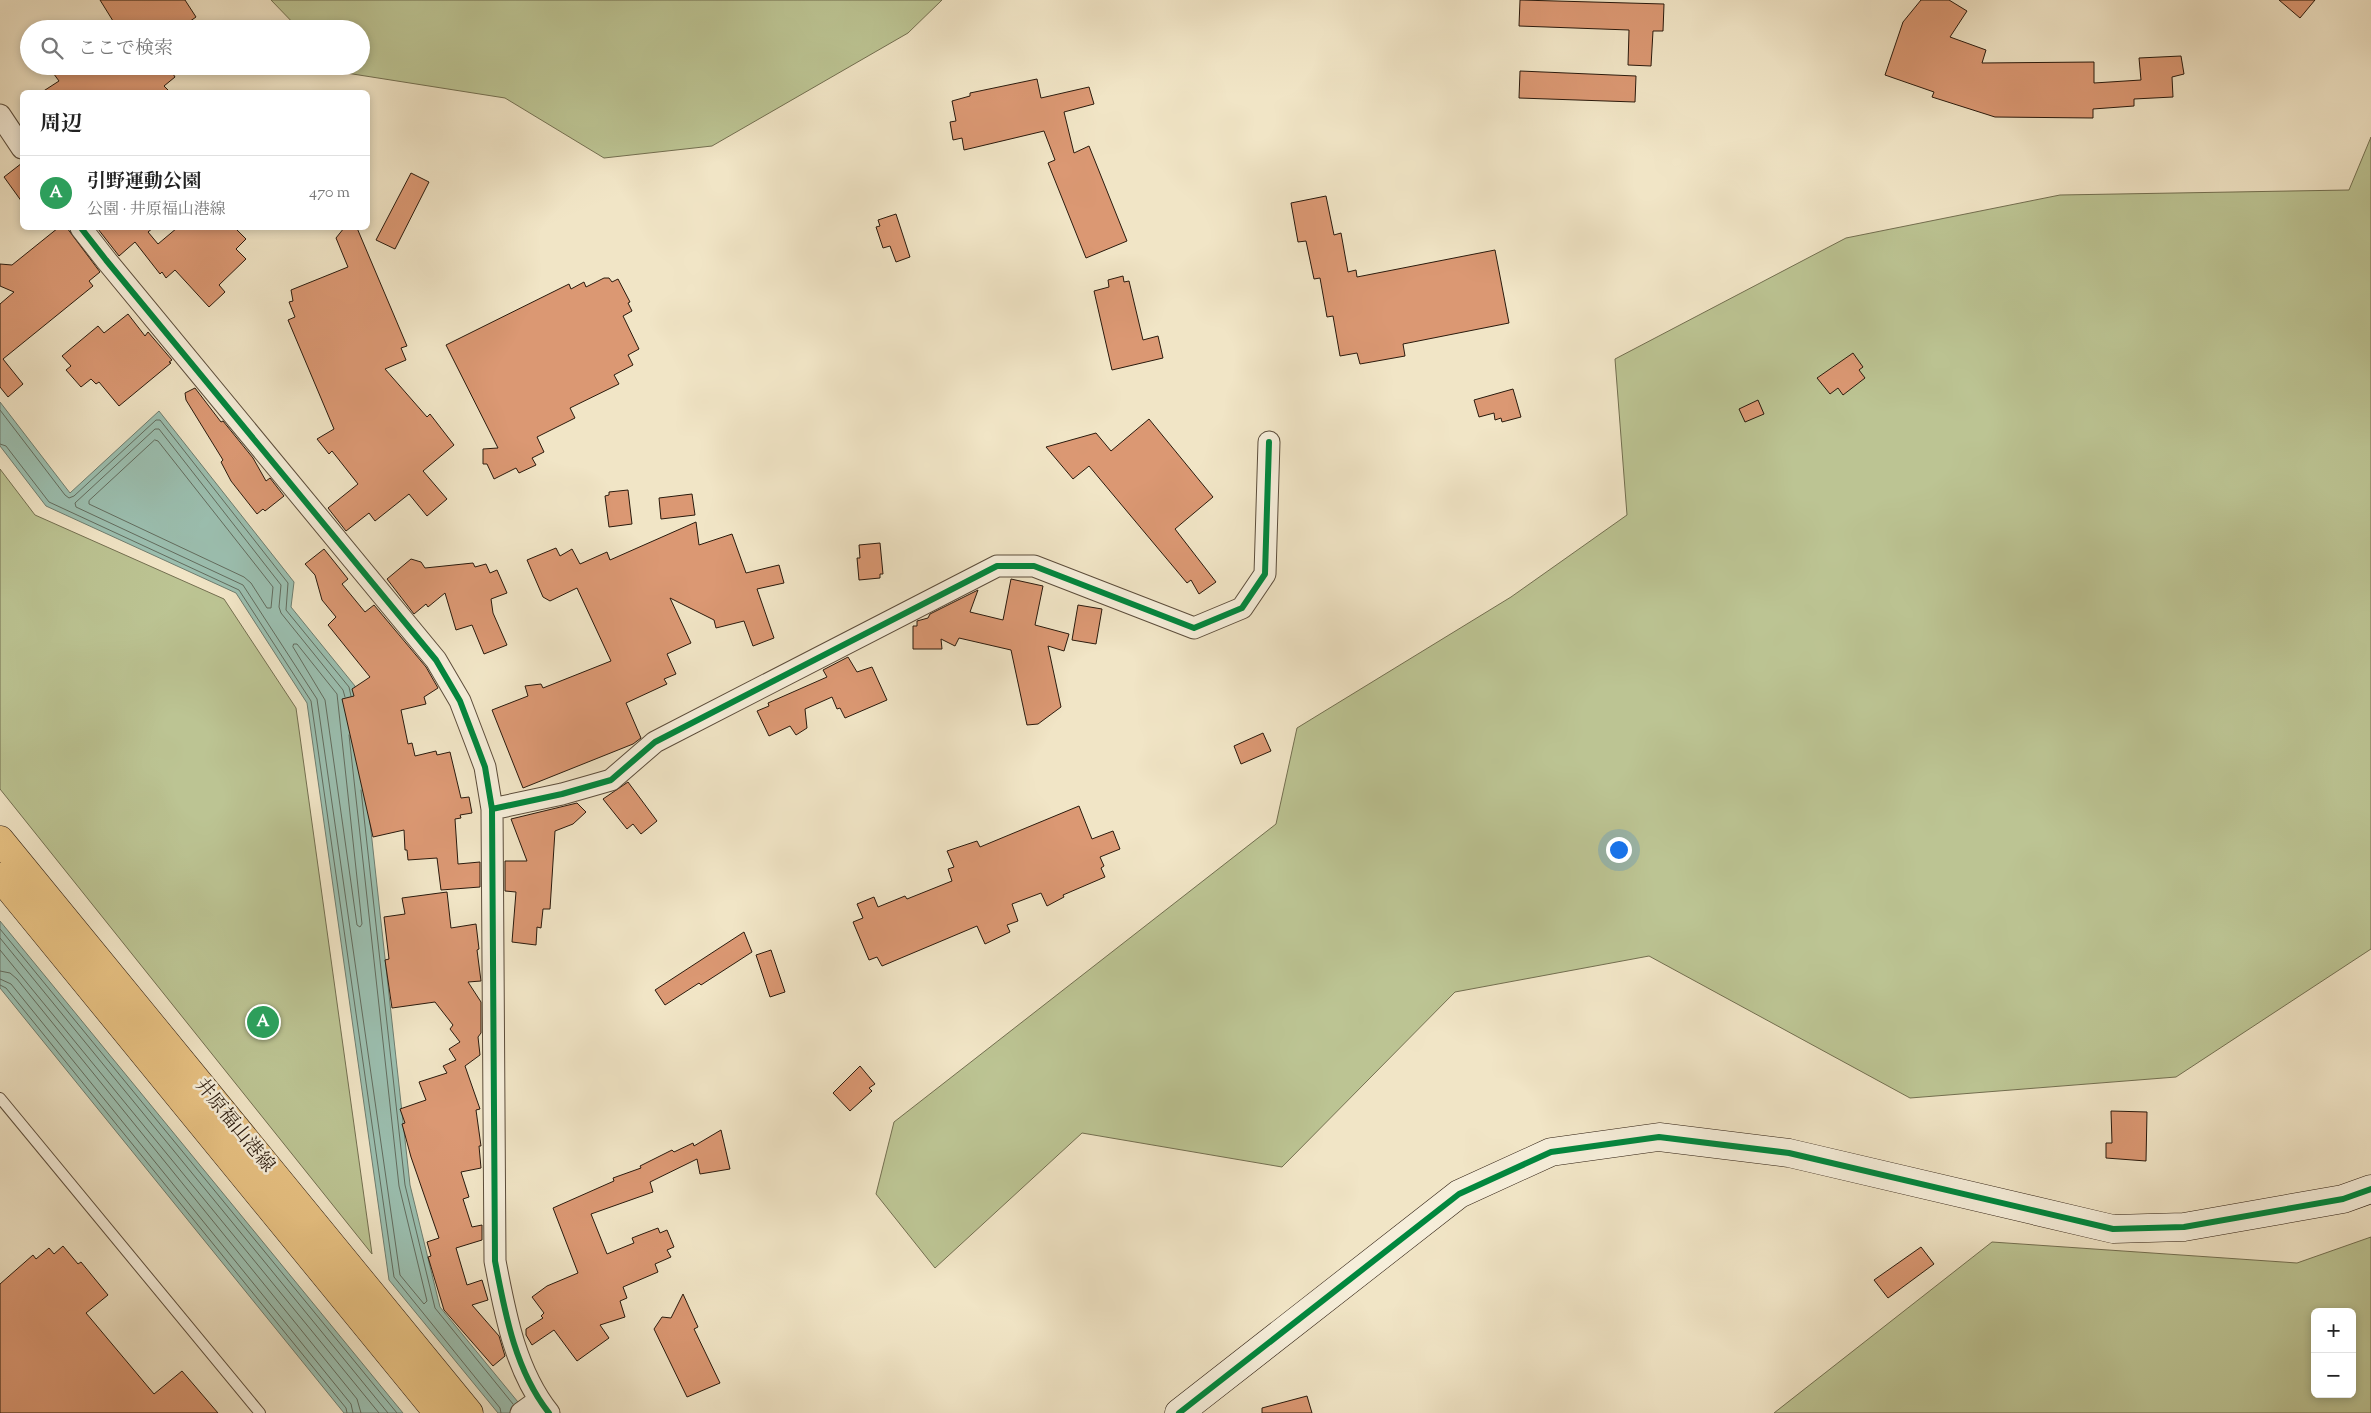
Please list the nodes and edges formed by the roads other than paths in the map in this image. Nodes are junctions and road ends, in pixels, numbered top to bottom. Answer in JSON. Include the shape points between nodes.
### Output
{"nodes":[{"id":1,"x":0,"y":116,"type":"edge"},
{"id":2,"x":20,"y":145,"type":"edge"},
{"id":3,"x":83,"y":230,"type":"edge"},
{"id":4,"x":1270,"y":442,"type":"dead end"},
{"id":5,"x":492,"y":809,"type":"junction"},
{"id":6,"x":0,"y":840,"type":"edge"},
{"id":7,"x":0,"y":877,"type":"edge"},
{"id":8,"x":0,"y":1098,"type":"edge"},
{"id":9,"x":2371,"y":1189,"type":"edge"},
{"id":10,"x":535,"y":1408,"type":"edge"},
{"id":11,"x":260,"y":1413,"type":"edge"},
{"id":12,"x":438,"y":1413,"type":"edge"},
{"id":13,"x":469,"y":1413,"type":"edge"},
{"id":14,"x":1178,"y":1413,"type":"edge"}],
"edges":[{"from":1,"to":2,"type":"street"},
{"from":3,"to":5,"type":"street","via":[[436,660],[460,701],[476,743],[485,767]]},
{"from":4,"to":5,"type":"street","via":[[1265,574],[1242,608],[1194,628],[1034,566],[997,566],[655,742],[611,780]]},
{"from":5,"to":10,"type":"street","via":[[495,1261],[509,1330]]},
{"from":6,"to":13,"type":"main road","name":"井原福山港線"},
{"from":7,"to":12,"type":"main road","name":"井原福山港線"},
{"from":8,"to":11,"type":"lane"},
{"from":9,"to":14,"type":"street","via":[[2343,1199],[2184,1227],[2113,1229],[1789,1153],[1659,1137],[1552,1152],[1460,1194]]}]}
